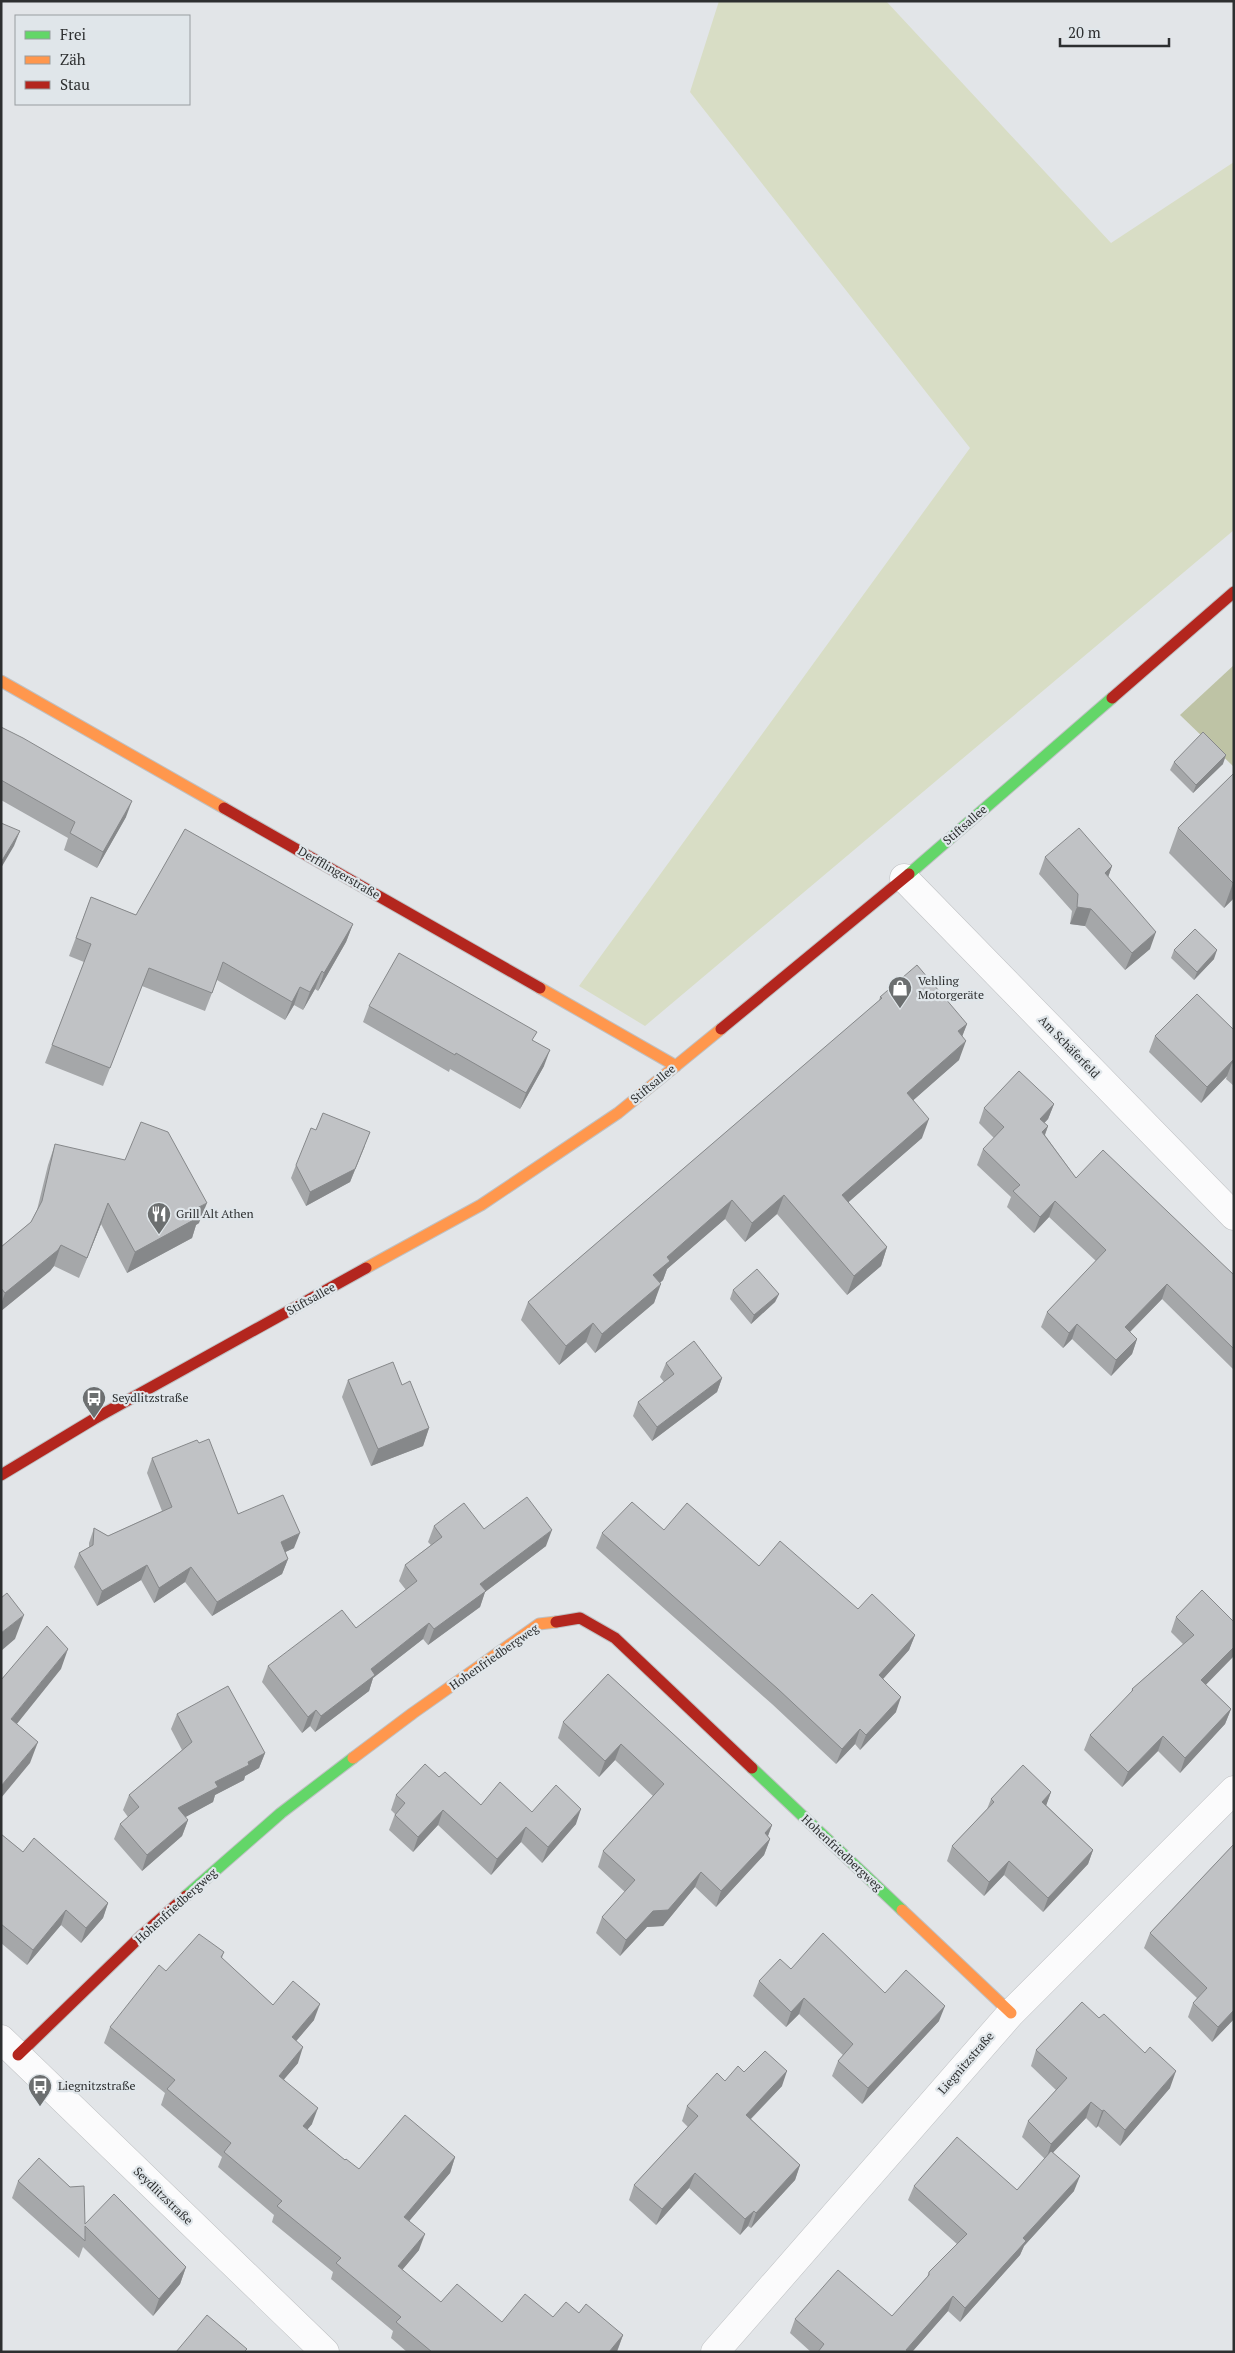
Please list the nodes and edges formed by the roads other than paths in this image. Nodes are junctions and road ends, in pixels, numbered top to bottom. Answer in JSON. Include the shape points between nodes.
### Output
{"nodes":[{"id":1,"x":1234,"y":592,"type":"edge"},
{"id":2,"x":1,"y":681,"type":"edge"},
{"id":3,"x":904,"y":878,"type":"junction"},
{"id":4,"x":676,"y":1066,"type":"junction"},
{"id":5,"x":1234,"y":1216,"type":"edge"},
{"id":6,"x":1,"y":1475,"type":"edge"},
{"id":7,"x":1234,"y":1790,"type":"edge"},
{"id":8,"x":1010,"y":2013,"type":"junction"},
{"id":9,"x":10,"y":2047,"type":"edge"},
{"id":10,"x":325,"y":2352,"type":"edge"},
{"id":11,"x":715,"y":2352,"type":"edge"}],
"edges":[{"from":1,"to":3,"type":"street","name":"Stiftsallee"},
{"from":2,"to":4,"type":"street","name":"Derfflingerstraße"},
{"from":3,"to":4,"type":"street","name":"Stiftsallee"},
{"from":3,"to":5,"type":"street","name":"Am Schäferfeld"},
{"from":4,"to":6,"type":"street","name":"Stiftsallee","via":[[618,1113],[481,1205],[94,1419]]},
{"from":7,"to":8,"type":"street","name":"Liegnitzstraße"},
{"from":8,"to":9,"type":"street","name":"Hohenfriedbergweg","via":[[615,1638],[580,1618],[539,1624],[413,1713],[281,1813]]},
{"from":8,"to":11,"type":"street","name":"Liegnitzstraße"},
{"from":9,"to":10,"type":"street","name":"Seydlitzstraße"}]}
